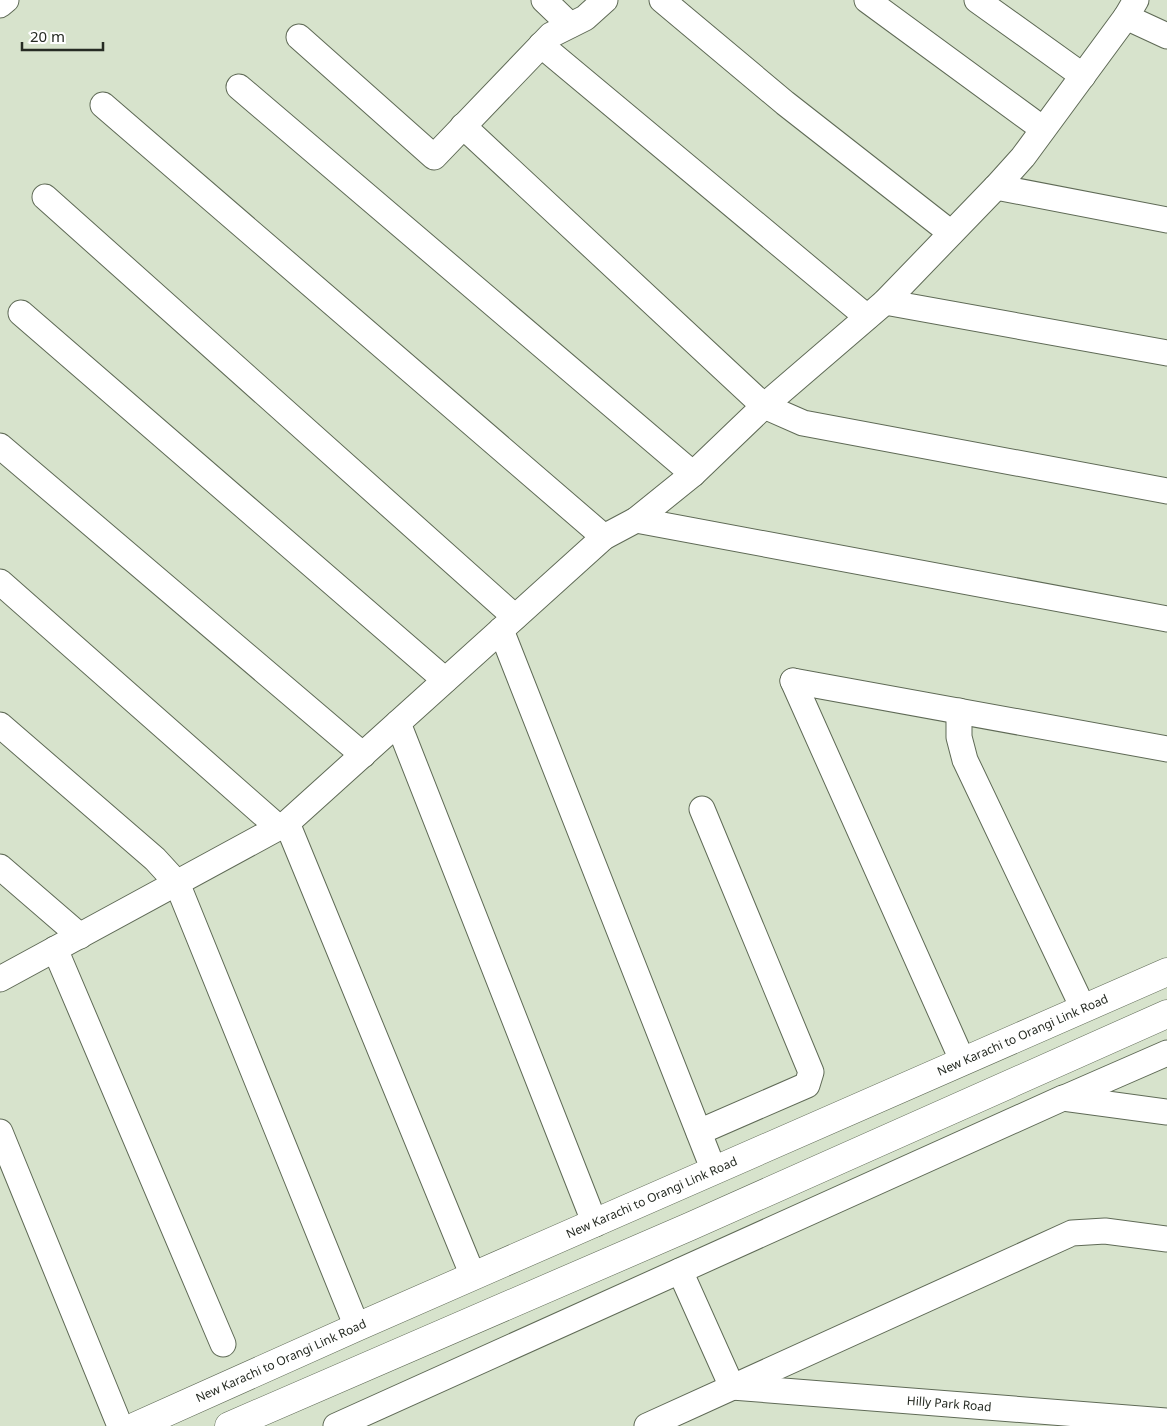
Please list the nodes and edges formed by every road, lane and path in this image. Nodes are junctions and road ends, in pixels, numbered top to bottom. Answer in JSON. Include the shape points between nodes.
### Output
{"nodes":[{"id":1,"x":6,"y":0,"type":"edge"},
{"id":2,"x":544,"y":0,"type":"edge"},
{"id":3,"x":605,"y":0,"type":"edge"},
{"id":4,"x":662,"y":0,"type":"edge"},
{"id":5,"x":867,"y":0,"type":"edge"},
{"id":6,"x":977,"y":0,"type":"edge"},
{"id":7,"x":0,"y":5,"type":"edge"},
{"id":8,"x":1131,"y":9,"type":"edge"},
{"id":9,"x":570,"y":26,"type":"junction"},
{"id":10,"x":1167,"y":36,"type":"edge"},
{"id":11,"x":299,"y":37,"type":"dead end"},
{"id":12,"x":541,"y":45,"type":"junction"},
{"id":13,"x":1083,"y":76,"type":"junction"},
{"id":14,"x":239,"y":87,"type":"dead end"},
{"id":15,"x":103,"y":105,"type":"dead end"},
{"id":16,"x":463,"y":126,"type":"junction"},
{"id":17,"x":1043,"y":129,"type":"junction"},
{"id":18,"x":996,"y":187,"type":"junction"},
{"id":19,"x":45,"y":197,"type":"dead end"},
{"id":20,"x":1167,"y":220,"type":"edge"},
{"id":21,"x":951,"y":233,"type":"junction"},
{"id":22,"x":876,"y":310,"type":"junction"},
{"id":23,"x":21,"y":313,"type":"dead end"},
{"id":24,"x":1167,"y":353,"type":"edge"},
{"id":25,"x":764,"y":406,"type":"junction"},
{"id":26,"x":0,"y":446,"type":"edge"},
{"id":27,"x":693,"y":474,"type":"junction"},
{"id":28,"x":1167,"y":491,"type":"edge"},
{"id":29,"x":636,"y":520,"type":"junction"},
{"id":30,"x":604,"y":538,"type":"junction"},
{"id":31,"x":0,"y":582,"type":"edge"},
{"id":32,"x":1167,"y":619,"type":"edge"},
{"id":33,"x":508,"y":623,"type":"junction"},
{"id":34,"x":445,"y":680,"type":"junction"},
{"id":35,"x":959,"y":711,"type":"junction"},
{"id":36,"x":398,"y":723,"type":"junction"},
{"id":37,"x":0,"y":725,"type":"edge"},
{"id":38,"x":1167,"y":749,"type":"edge"},
{"id":39,"x":364,"y":754,"type":"junction"},
{"id":40,"x":702,"y":809,"type":"dead end"},
{"id":41,"x":283,"y":826,"type":"junction"},
{"id":42,"x":0,"y":867,"type":"edge"},
{"id":43,"x":177,"y":883,"type":"junction"},
{"id":44,"x":80,"y":936,"type":"junction"},
{"id":45,"x":55,"y":949,"type":"junction"},
{"id":46,"x":1167,"y":972,"type":"edge"},
{"id":47,"x":0,"y":979,"type":"edge"},
{"id":48,"x":1083,"y":1008,"type":"junction"},
{"id":49,"x":1167,"y":1014,"type":"edge"},
{"id":50,"x":1167,"y":1053,"type":"edge"},
{"id":51,"x":963,"y":1062,"type":"junction"},
{"id":52,"x":1063,"y":1098,"type":"junction"},
{"id":53,"x":1167,"y":1112,"type":"edge"},
{"id":54,"x":0,"y":1132,"type":"edge"},
{"id":55,"x":699,"y":1132,"type":"junction"},
{"id":56,"x":714,"y":1171,"type":"junction"},
{"id":57,"x":595,"y":1224,"type":"junction"},
{"id":58,"x":1167,"y":1239,"type":"edge"},
{"id":59,"x":680,"y":1271,"type":"junction"},
{"id":60,"x":474,"y":1276,"type":"junction"},
{"id":61,"x":357,"y":1327,"type":"junction"},
{"id":62,"x":321,"y":1343,"type":"junction"},
{"id":63,"x":223,"y":1344,"type":"dead end"},
{"id":64,"x":338,"y":1379,"type":"junction"},
{"id":65,"x":732,"y":1387,"type":"junction"},
{"id":66,"x":1018,"y":1418,"type":"edge"},
{"id":67,"x":1167,"y":1421,"type":"edge"},
{"id":68,"x":120,"y":1426,"type":"edge"},
{"id":69,"x":136,"y":1426,"type":"edge"},
{"id":70,"x":229,"y":1426,"type":"edge"},
{"id":71,"x":336,"y":1426,"type":"edge"},
{"id":72,"x":647,"y":1426,"type":"edge"}],
"edges":[{"from":1,"to":7,"type":"street"},
{"from":2,"to":9,"type":"street"},
{"from":3,"to":9,"type":"street","via":[[585,18]]},
{"from":4,"to":21,"type":"street","via":[[785,103]]},
{"from":5,"to":17,"type":"street"},
{"from":6,"to":13,"type":"street"},
{"from":8,"to":10,"type":"street"},
{"from":8,"to":13,"type":"street"},
{"from":9,"to":12,"type":"street","via":[[551,35]]},
{"from":11,"to":16,"type":"street","via":[[434,157]]},
{"from":12,"to":16,"type":"street"},
{"from":12,"to":22,"type":"street"},
{"from":13,"to":17,"type":"street"},
{"from":14,"to":27,"type":"street"},
{"from":15,"to":30,"type":"street"},
{"from":16,"to":25,"type":"street"},
{"from":17,"to":18,"type":"street"},
{"from":18,"to":20,"type":"street"},
{"from":18,"to":21,"type":"street"},
{"from":19,"to":33,"type":"street"},
{"from":21,"to":22,"type":"street"},
{"from":22,"to":24,"type":"street"},
{"from":22,"to":25,"type":"street"},
{"from":23,"to":34,"type":"street"},
{"from":25,"to":27,"type":"street"},
{"from":25,"to":28,"type":"street","via":[[804,423]]},
{"from":26,"to":39,"type":"street"},
{"from":27,"to":29,"type":"street"},
{"from":29,"to":30,"type":"street"},
{"from":29,"to":32,"type":"street"},
{"from":30,"to":33,"type":"street"},
{"from":31,"to":41,"type":"street"},
{"from":33,"to":34,"type":"street"},
{"from":33,"to":55,"type":"street"},
{"from":34,"to":36,"type":"street"},
{"from":35,"to":38,"type":"street"},
{"from":35,"to":48,"type":"street","via":[[959,737],[965,760]]},
{"from":35,"to":51,"type":"street","via":[[793,681]]},
{"from":36,"to":39,"type":"street"},
{"from":36,"to":57,"type":"street"},
{"from":37,"to":43,"type":"street","via":[[155,860]]},
{"from":39,"to":41,"type":"street"},
{"from":40,"to":55,"type":"street","via":[[811,1072],[807,1085]]},
{"from":41,"to":43,"type":"street"},
{"from":41,"to":60,"type":"street"},
{"from":42,"to":44,"type":"street"},
{"from":43,"to":44,"type":"street"},
{"from":43,"to":61,"type":"street"},
{"from":44,"to":45,"type":"street"},
{"from":45,"to":47,"type":"street"},
{"from":45,"to":63,"type":"street"},
{"from":46,"to":48,"type":"street","name":"New Karachi to Orangi Link Road"},
{"from":48,"to":51,"type":"street","name":"New Karachi to Orangi Link Road"},
{"from":49,"to":64,"type":"street"},
{"from":50,"to":52,"type":"street"},
{"from":51,"to":56,"type":"street","name":"New Karachi to Orangi Link Road"},
{"from":52,"to":53,"type":"street"},
{"from":52,"to":59,"type":"street"},
{"from":54,"to":68,"type":"street"},
{"from":55,"to":56,"type":"street"},
{"from":56,"to":57,"type":"street","name":"New Karachi to Orangi Link Road"},
{"from":57,"to":60,"type":"street","name":"New Karachi to Orangi Link Road"},
{"from":58,"to":65,"type":"street","via":[[1105,1230],[1072,1233]]},
{"from":59,"to":65,"type":"street"},
{"from":59,"to":71,"type":"street"},
{"from":60,"to":61,"type":"street","name":"New Karachi to Orangi Link Road"},
{"from":61,"to":62,"type":"street","name":"New Karachi to Orangi Link Road"},
{"from":62,"to":64,"type":"street"},
{"from":62,"to":69,"type":"street","name":"New Karachi to Orangi Link Road"},
{"from":64,"to":70,"type":"street"},
{"from":65,"to":66,"type":"street","name":"Hilly Park Road"},
{"from":65,"to":72,"type":"street"},
{"from":66,"to":67,"type":"street","name":"Hilly Park Road"}]}
